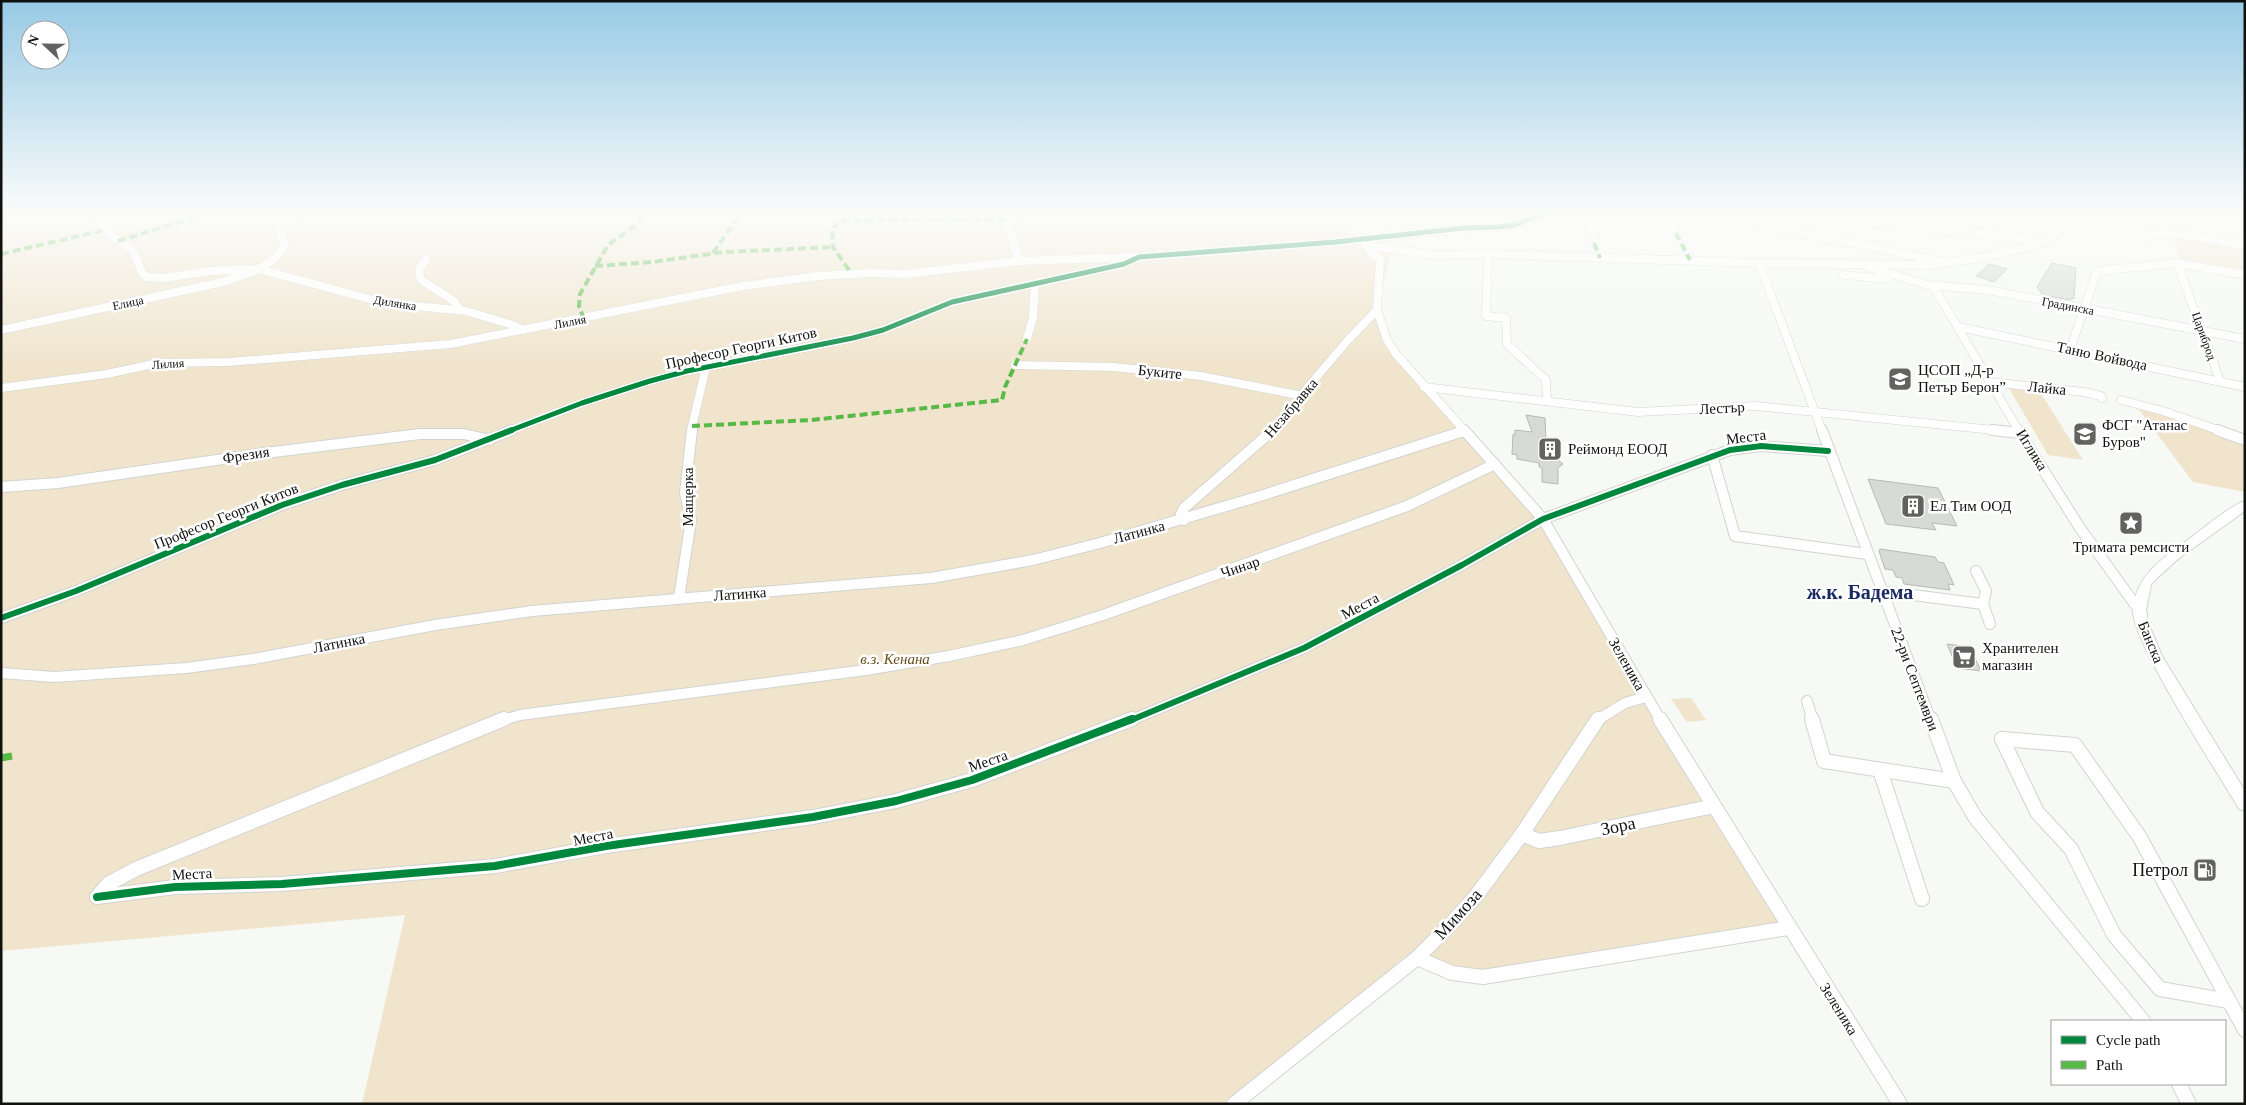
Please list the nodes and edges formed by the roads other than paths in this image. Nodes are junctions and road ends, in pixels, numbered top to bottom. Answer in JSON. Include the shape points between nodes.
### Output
{"nodes":[{"id":1,"x":139,"y":265,"type":"edge"},
{"id":2,"x":266,"y":265,"type":"edge"},
{"id":3,"x":422,"y":265,"type":"edge"},
{"id":4,"x":996,"y":265,"type":"edge"},
{"id":5,"x":1121,"y":265,"type":"edge"},
{"id":6,"x":1380,"y":265,"type":"edge"},
{"id":7,"x":1488,"y":265,"type":"edge"},
{"id":8,"x":1760,"y":265,"type":"edge"},
{"id":9,"x":1863,"y":265,"type":"edge"},
{"id":10,"x":1875,"y":265,"type":"edge"},
{"id":11,"x":1926,"y":265,"type":"edge"},
{"id":12,"x":2161,"y":265,"type":"edge"},
{"id":13,"x":2178,"y":265,"type":"edge"},
{"id":14,"x":2186,"y":265,"type":"edge"},
{"id":15,"x":259,"y":269,"type":"junction"},
{"id":16,"x":1844,"y":275,"type":"dead end"},
{"id":17,"x":2245,"y":275,"type":"edge"},
{"id":18,"x":1035,"y":284,"type":"junction"},
{"id":19,"x":1930,"y":285,"type":"junction"},
{"id":20,"x":2085,"y":309,"type":"junction"},
{"id":21,"x":459,"y":310,"type":"junction"},
{"id":22,"x":1377,"y":310,"type":"junction"},
{"id":23,"x":1959,"y":327,"type":"junction"},
{"id":24,"x":1,"y":330,"type":"edge"},
{"id":25,"x":522,"y":330,"type":"junction"},
{"id":26,"x":2202,"y":330,"type":"junction"},
{"id":27,"x":1027,"y":339,"type":"dead end"},
{"id":28,"x":2245,"y":339,"type":"edge"},
{"id":29,"x":2070,"y":350,"type":"junction"},
{"id":30,"x":1015,"y":365,"type":"dead end"},
{"id":31,"x":706,"y":367,"type":"junction"},
{"id":32,"x":2220,"y":381,"type":"junction"},
{"id":33,"x":1990,"y":382,"type":"junction"},
{"id":34,"x":2245,"y":386,"type":"edge"},
{"id":35,"x":1424,"y":387,"type":"junction"},
{"id":36,"x":1,"y":388,"type":"edge"},
{"id":37,"x":1302,"y":396,"type":"junction"},
{"id":38,"x":2102,"y":398,"type":"dead end"},
{"id":39,"x":2121,"y":400,"type":"dead end"},
{"id":40,"x":1547,"y":401,"type":"junction"},
{"id":41,"x":1814,"y":411,"type":"junction"},
{"id":42,"x":1464,"y":432,"type":"junction"},
{"id":43,"x":2020,"y":433,"type":"junction"},
{"id":44,"x":490,"y":440,"type":"junction"},
{"id":45,"x":2245,"y":440,"type":"edge"},
{"id":46,"x":1828,"y":451,"type":"junction"},
{"id":47,"x":1712,"y":455,"type":"junction"},
{"id":48,"x":1495,"y":464,"type":"junction"},
{"id":49,"x":1,"y":487,"type":"edge"},
{"id":50,"x":2245,"y":505,"type":"edge"},
{"id":51,"x":1544,"y":519,"type":"junction"},
{"id":52,"x":1184,"y":520,"type":"junction"},
{"id":53,"x":1867,"y":554,"type":"junction"},
{"id":54,"x":1976,"y":571,"type":"dead end"},
{"id":55,"x":1881,"y":591,"type":"junction"},
{"id":56,"x":679,"y":598,"type":"junction"},
{"id":57,"x":1983,"y":604,"type":"junction"},
{"id":58,"x":2139,"y":610,"type":"junction"},
{"id":59,"x":1,"y":618,"type":"edge"},
{"id":60,"x":1990,"y":624,"type":"dead end"},
{"id":61,"x":1,"y":673,"type":"edge"},
{"id":62,"x":1646,"y":696,"type":"junction"},
{"id":63,"x":1807,"y":701,"type":"dead end"},
{"id":64,"x":1880,"y":770,"type":"junction"},
{"id":65,"x":1954,"y":781,"type":"junction"},
{"id":66,"x":2245,"y":805,"type":"edge"},
{"id":67,"x":1714,"y":806,"type":"junction"},
{"id":68,"x":1522,"y":834,"type":"junction"},
{"id":69,"x":97,"y":897,"type":"joint"},
{"id":70,"x":1922,"y":899,"type":"dead end"},
{"id":71,"x":1788,"y":928,"type":"junction"},
{"id":72,"x":1417,"y":958,"type":"junction"},
{"id":73,"x":2229,"y":1001,"type":"junction"},
{"id":74,"x":2142,"y":1020,"type":"edge"},
{"id":75,"x":2245,"y":1030,"type":"edge"},
{"id":76,"x":2180,"y":1085,"type":"edge"},
{"id":77,"x":1234,"y":1104,"type":"edge"},
{"id":78,"x":1900,"y":1104,"type":"edge"},
{"id":79,"x":2189,"y":1104,"type":"edge"}],
"edges":[{"from":1,"to":15,"type":"street","name":"Дилянка","via":[[147,277],[162,278]]},
{"from":2,"to":15,"type":"street","name":"Елица"},
{"from":3,"to":21,"type":"street","via":[[419,270],[421,280],[454,301]]},
{"from":4,"to":25,"type":"street","name":"Лилия","via":[[922,273],[851,273],[764,283]]},
{"from":5,"to":18,"type":"street","name":"Професор Георги Китов"},
{"from":6,"to":22,"type":"street","name":"Зеленика"},
{"from":7,"to":40,"type":"street","via":[[1486,316],[1506,318],[1507,344],[1546,380]]},
{"from":8,"to":41,"type":"street","name":"22-ри Септември"},
{"from":9,"to":19,"type":"street","name":"Градинска","via":[[1878,272]]},
{"from":10,"to":11,"type":"street"},
{"from":12,"to":20,"type":"street","via":[[2097,271]]},
{"from":13,"to":26,"type":"street","name":"Цариброд"},
{"from":14,"to":17,"type":"street"},
{"from":15,"to":21,"type":"street","name":"Дилянка","via":[[384,303]]},
{"from":15,"to":24,"type":"street","name":"Елица","via":[[215,284]]},
{"from":16,"to":19,"type":"street"},
{"from":18,"to":27,"type":"street","via":[[1033,318]]},
{"from":18,"to":31,"type":"street","name":"Професор Георги Китов","via":[[944,304],[883,330],[853,338]]},
{"from":19,"to":20,"type":"street","name":"Градинска","via":[[1988,290]]},
{"from":19,"to":23,"type":"street","name":"Иглика"},
{"from":20,"to":26,"type":"street","name":"Градинска"},
{"from":20,"to":29,"type":"street"},
{"from":21,"to":25,"type":"street","name":"Дилянка"},
{"from":22,"to":35,"type":"street","name":"Зеленика","via":[[1387,340]]},
{"from":22,"to":37,"type":"street","name":"Незабравка"},
{"from":23,"to":29,"type":"street","name":"Таню Войвода"},
{"from":23,"to":33,"type":"street","name":"Иглика"},
{"from":25,"to":36,"type":"street","name":"Лилия","via":[[436,346],[228,362],[158,363],[107,374]]},
{"from":26,"to":28,"type":"street","name":"Градинска"},
{"from":26,"to":32,"type":"street","name":"Цариброд"},
{"from":29,"to":32,"type":"street","name":"Таню Войвода"},
{"from":30,"to":37,"type":"street","name":"Буките","via":[[1114,368],[1201,376]]},
{"from":31,"to":44,"type":"street","name":"Професор Георги Китов","via":[[609,394]]},
{"from":31,"to":56,"type":"street","name":"Мащерка","via":[[690,443],[686,493],[691,520]]},
{"from":32,"to":34,"type":"street","name":"Таню Войвода"},
{"from":33,"to":38,"type":"street","name":"Лайка","via":[[2084,392]]},
{"from":33,"to":43,"type":"street","name":"Иглика"},
{"from":35,"to":40,"type":"street","name":"Лестър"},
{"from":35,"to":42,"type":"street","name":"Зеленика"},
{"from":37,"to":52,"type":"street","name":"Незабравка","via":[[1276,428],[1184,508],[1180,514]]},
{"from":39,"to":45,"type":"street","via":[[2164,411]]},
{"from":40,"to":41,"type":"street","name":"Лестър","via":[[1645,412],[1736,406]]},
{"from":41,"to":43,"type":"street","name":"Лестър"},
{"from":41,"to":46,"type":"street","name":"22-ри Септември"},
{"from":42,"to":48,"type":"street","name":"Зеленика"},
{"from":42,"to":52,"type":"street","name":"Латинка"},
{"from":43,"to":58,"type":"street","name":"Иглика","via":[[2080,528]]},
{"from":44,"to":49,"type":"street","name":"Фрезия","via":[[482,436],[452,434],[382,439]]},
{"from":44,"to":59,"type":"street","name":"Професор Георги Китов","via":[[435,460],[282,505],[104,580]]},
{"from":46,"to":47,"type":"street","name":"Места","via":[[1761,446]]},
{"from":46,"to":53,"type":"street","name":"22-ри Септември"},
{"from":47,"to":51,"type":"street","name":"Места"},
{"from":47,"to":53,"type":"street","via":[[1735,536]]},
{"from":48,"to":51,"type":"street","name":"Зеленика"},
{"from":48,"to":69,"type":"street","name":"Чинар","via":[[1407,506],[1103,615],[1023,640],[819,677],[520,715],[492,723],[136,869],[108,884]]},
{"from":50,"to":58,"type":"street","name":"Банска","via":[[2150,577],[2144,585]]},
{"from":51,"to":62,"type":"street","name":"Зеленика"},
{"from":51,"to":69,"type":"street","name":"Места","via":[[1304,648],[1087,738],[972,780],[896,801],[813,817],[606,846],[495,866],[282,884],[175,887]]},
{"from":52,"to":56,"type":"street","name":"Латинка","via":[[1045,558],[990,569],[931,578]]},
{"from":53,"to":55,"type":"street","name":"22-ри Септември"},
{"from":54,"to":57,"type":"street","via":[[1986,591]]},
{"from":55,"to":57,"type":"street"},
{"from":55,"to":65,"type":"street","name":"22-ри Септември"},
{"from":56,"to":61,"type":"street","name":"Латинка","via":[[532,611],[445,623],[253,659],[186,668],[64,676]]},
{"from":57,"to":60,"type":"street"},
{"from":58,"to":66,"type":"street","name":"Банска","via":[[2155,656]]},
{"from":62,"to":67,"type":"street","name":"Зеленика"},
{"from":62,"to":68,"type":"street","name":"Мимоза","via":[[1624,703],[1596,721]]},
{"from":63,"to":64,"type":"street","via":[[1824,761]]},
{"from":64,"to":65,"type":"street"},
{"from":64,"to":70,"type":"street"},
{"from":65,"to":74,"type":"street","name":"22-ри Септември","via":[[1988,835]]},
{"from":67,"to":68,"type":"street","name":"Зора","via":[[1560,838],[1539,841]]},
{"from":67,"to":71,"type":"street","name":"Зеленика"},
{"from":68,"to":72,"type":"street","name":"Мимоза","via":[[1476,896]]},
{"from":71,"to":72,"type":"street","via":[[1483,977],[1452,974]]},
{"from":71,"to":78,"type":"street","name":"Зеленика"},
{"from":72,"to":77,"type":"street","name":"Мимоза"},
{"from":73,"to":73,"type":"street","via":[[2160,989],[2114,935],[2072,849],[2037,812],[2002,739],[2075,746],[2139,836]]},
{"from":73,"to":75,"type":"street"},
{"from":76,"to":79,"type":"street"}]}
